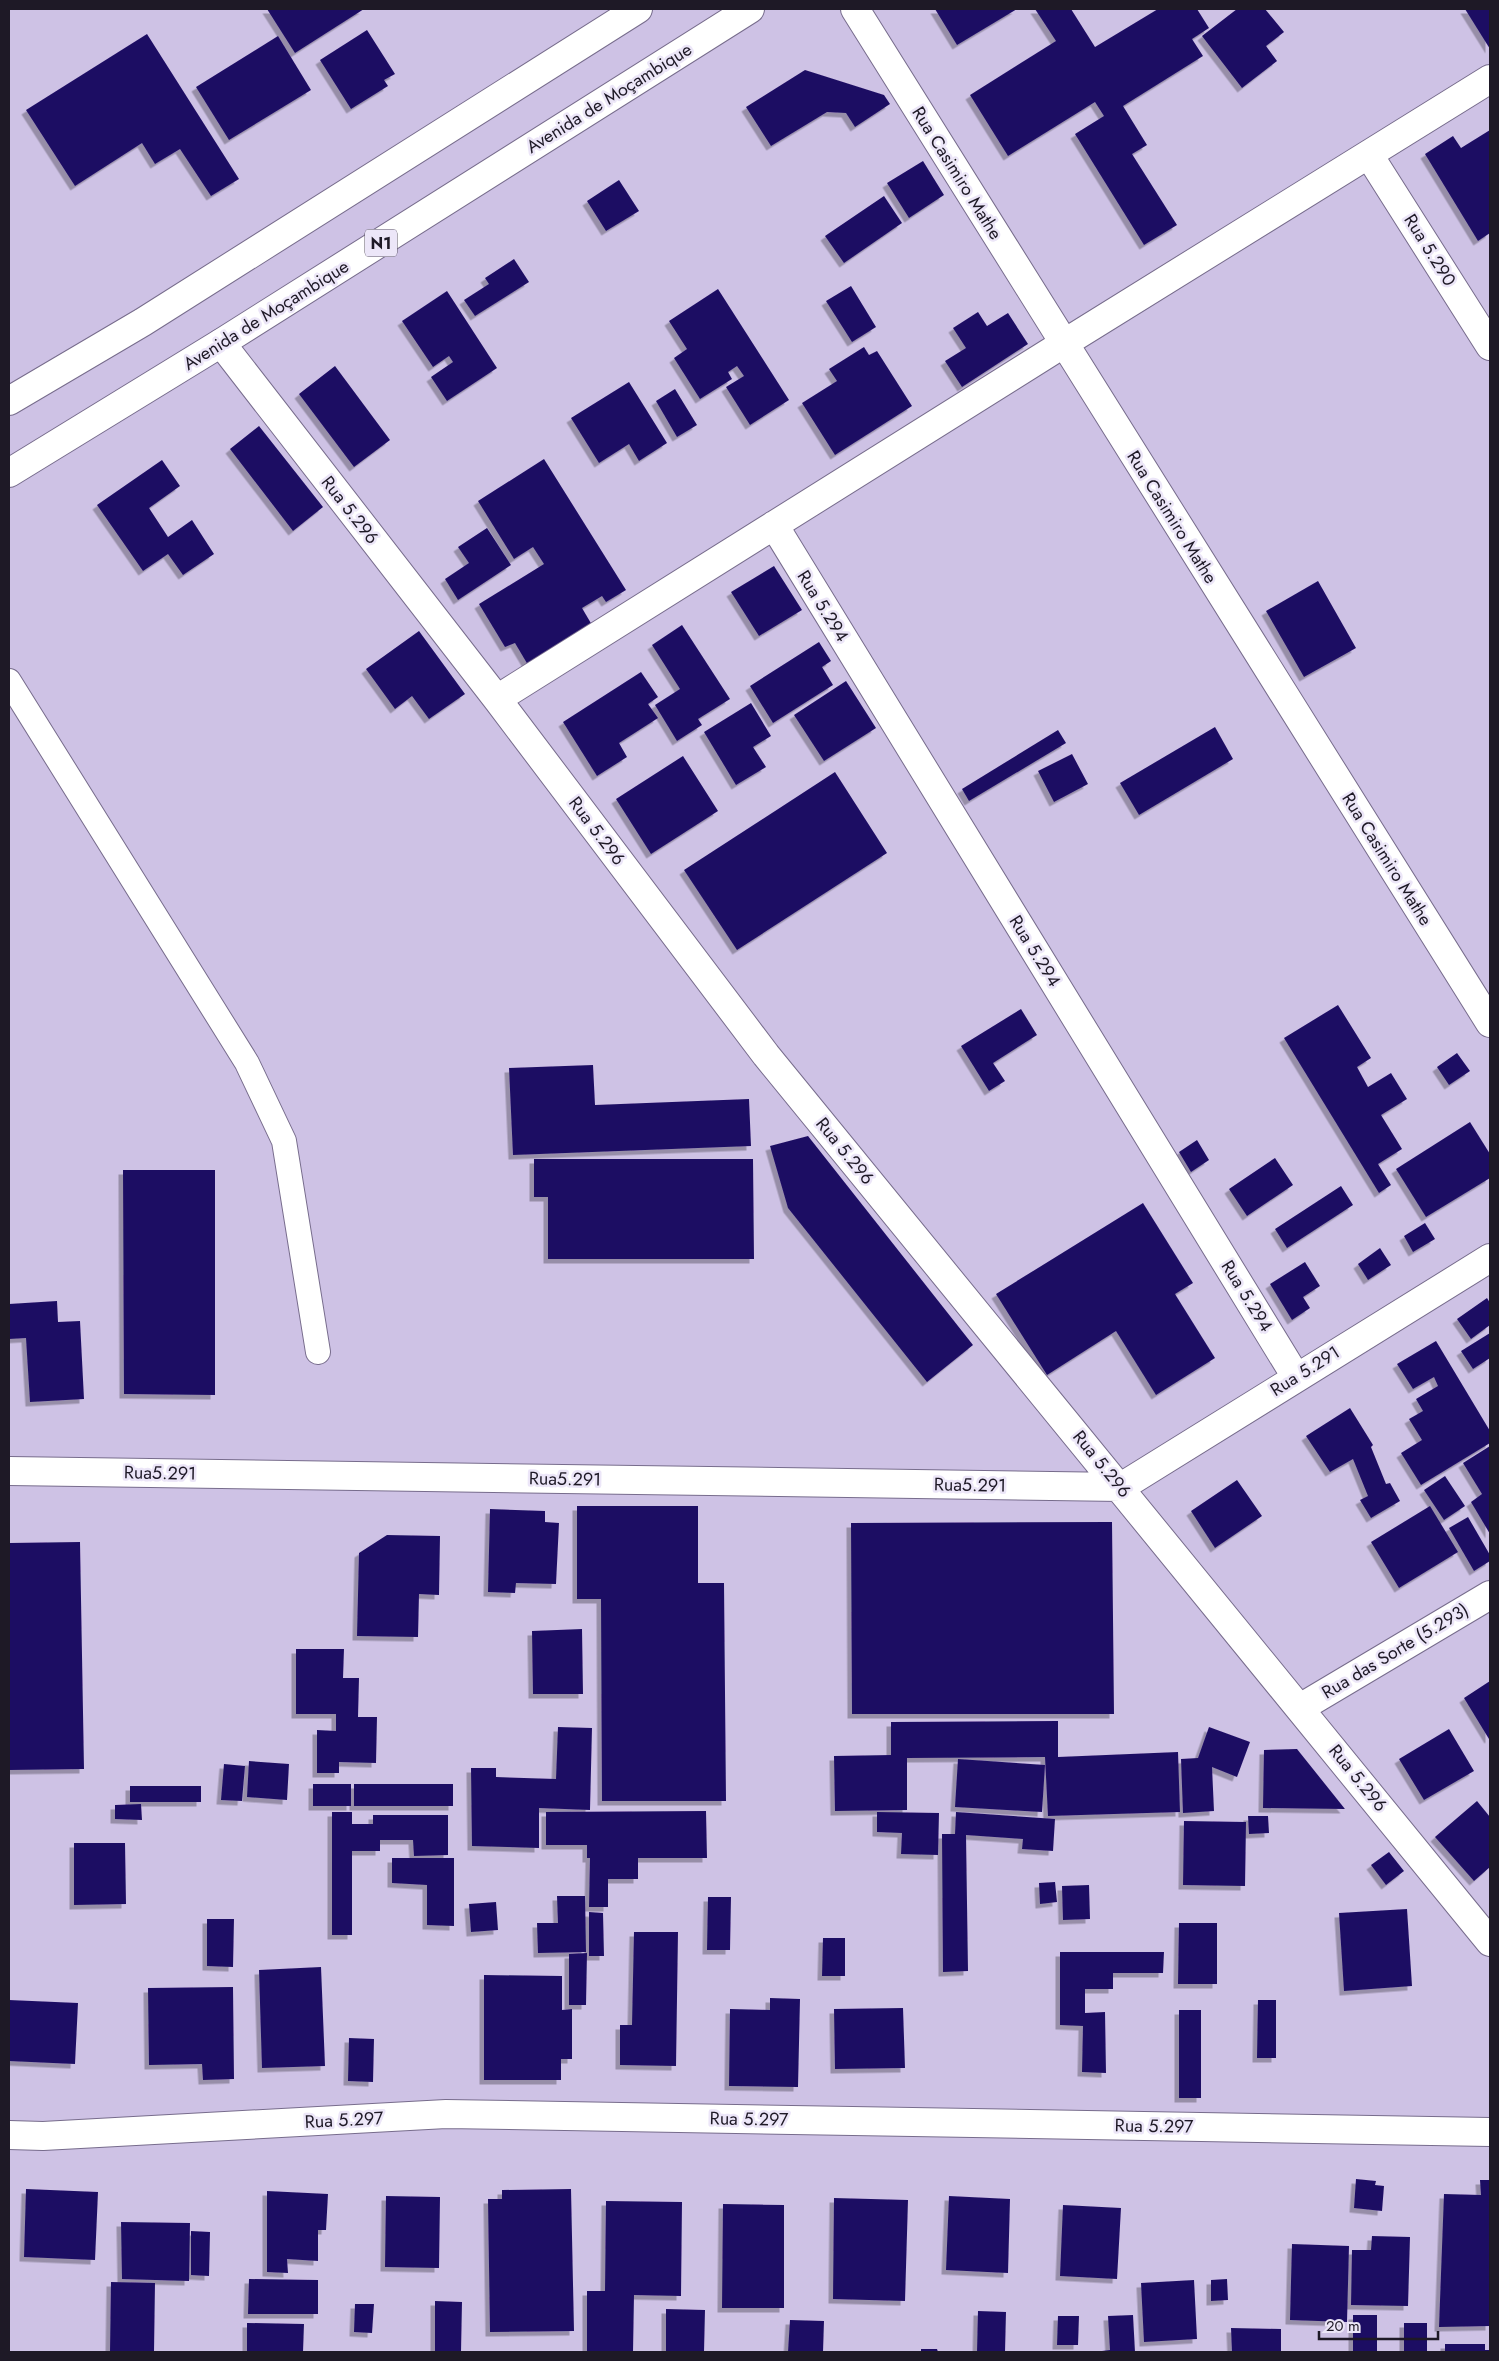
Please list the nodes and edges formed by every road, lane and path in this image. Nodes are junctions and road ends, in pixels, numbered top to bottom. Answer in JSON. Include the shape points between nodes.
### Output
{"nodes":[{"id":1,"x":638,"y":9,"type":"edge"},
{"id":2,"x":750,"y":9,"type":"edge"},
{"id":3,"x":855,"y":9,"type":"edge"},
{"id":4,"x":1490,"y":79,"type":"edge"},
{"id":5,"x":1369,"y":155,"type":"junction"},
{"id":6,"x":222,"y":343,"type":"junction"},
{"id":7,"x":1063,"y":344,"type":"junction"},
{"id":8,"x":1490,"y":346,"type":"edge"},
{"id":9,"x":9,"y":401,"type":"edge"},
{"id":10,"x":9,"y":473,"type":"edge"},
{"id":11,"x":774,"y":525,"type":"junction"},
{"id":12,"x":9,"y":681,"type":"edge"},
{"id":13,"x":497,"y":699,"type":"junction"},
{"id":14,"x":1490,"y":1024,"type":"edge"},
{"id":15,"x":1490,"y":1258,"type":"edge"},
{"id":16,"x":318,"y":1352,"type":"dead end"},
{"id":17,"x":1296,"y":1376,"type":"junction"},
{"id":18,"x":9,"y":1471,"type":"edge"},
{"id":19,"x":1121,"y":1487,"type":"junction"},
{"id":20,"x":1490,"y":1595,"type":"edge"},
{"id":21,"x":1300,"y":1708,"type":"junction"},
{"id":22,"x":1489,"y":1939,"type":"edge"},
{"id":23,"x":1490,"y":2132,"type":"edge"},
{"id":24,"x":9,"y":2135,"type":"edge"}],
"edges":[{"from":1,"to":9,"type":"main road","via":[[143,322]]},
{"from":2,"to":6,"type":"main road","name":"Avenida de Moçambique","number":"N1"},
{"from":3,"to":7,"type":"main road","name":"Rua Casimiro Mathe"},
{"from":4,"to":5,"type":"main road"},
{"from":5,"to":7,"type":"main road"},
{"from":5,"to":8,"type":"main road","name":"Rua 5.290"},
{"from":6,"to":10,"type":"main road","name":"Avenida de Moçambique","number":"N1"},
{"from":6,"to":13,"type":"main road","name":"Rua 5.296"},
{"from":7,"to":11,"type":"main road"},
{"from":7,"to":14,"type":"main road","name":"Rua Casimiro Mathe"},
{"from":11,"to":13,"type":"main road"},
{"from":11,"to":17,"type":"main road","name":"Rua 5.294"},
{"from":12,"to":16,"type":"lane","via":[[247,1063],[284,1141]]},
{"from":13,"to":19,"type":"main road","name":"Rua 5.296","via":[[766,1055]]},
{"from":15,"to":17,"type":"main road","name":"Rua 5.291"},
{"from":17,"to":19,"type":"main road","name":"Rua 5.291"},
{"from":18,"to":19,"type":"main road","name":"Rua5.291"},
{"from":19,"to":21,"type":"main road","name":"Rua 5.296"},
{"from":20,"to":21,"type":"main road","name":"Rua das Sorte (5.293)"},
{"from":21,"to":22,"type":"main road","name":"Rua 5.296"},
{"from":23,"to":24,"type":"main road","name":"Rua 5.297","via":[[446,2114],[43,2136]]}]}
